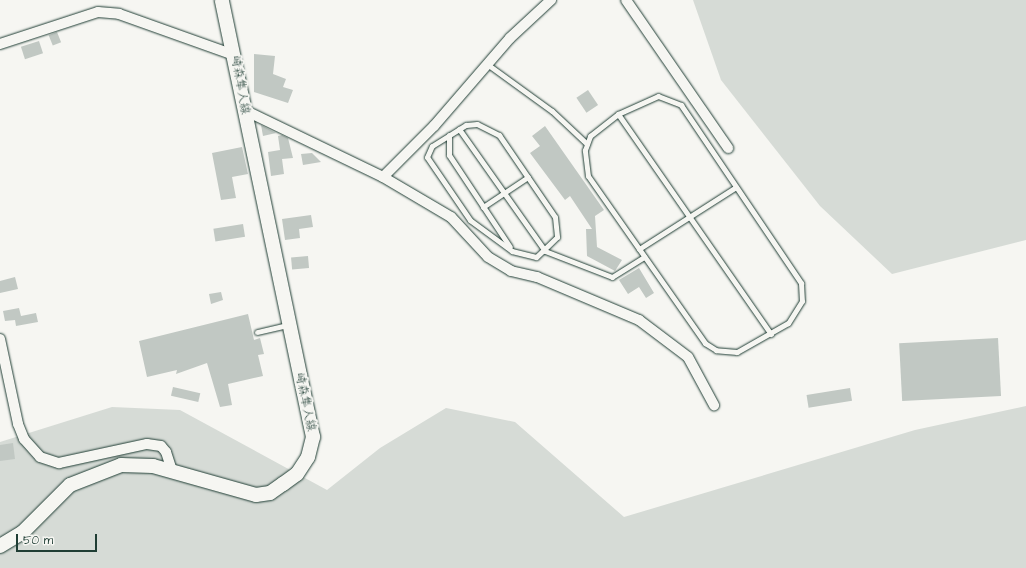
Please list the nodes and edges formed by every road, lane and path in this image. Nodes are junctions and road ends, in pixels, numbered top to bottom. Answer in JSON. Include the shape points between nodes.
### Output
{"nodes":[{"id":1,"x":222,"y":0,"type":"edge"},
{"id":2,"x":551,"y":0,"type":"edge"},
{"id":3,"x":626,"y":0,"type":"edge"},
{"id":4,"x":0,"y":44,"type":"edge"},
{"id":5,"x":234,"y":55,"type":"junction"},
{"id":6,"x":487,"y":64,"type":"junction"},
{"id":7,"x":244,"y":110,"type":"junction"},
{"id":8,"x":618,"y":114,"type":"junction"},
{"id":9,"x":459,"y":129,"type":"junction"},
{"id":10,"x":449,"y":135,"type":"junction"},
{"id":11,"x":587,"y":144,"type":"junction"},
{"id":12,"x":728,"y":148,"type":"dead end"},
{"id":13,"x":383,"y":176,"type":"junction"},
{"id":14,"x":528,"y":177,"type":"junction"},
{"id":15,"x":736,"y":187,"type":"junction"},
{"id":16,"x":505,"y":194,"type":"junction"},
{"id":17,"x":483,"y":207,"type":"junction"},
{"id":18,"x":689,"y":217,"type":"junction"},
{"id":19,"x":639,"y":249,"type":"junction"},
{"id":20,"x":512,"y":251,"type":"junction"},
{"id":21,"x":545,"y":251,"type":"junction"},
{"id":22,"x":644,"y":257,"type":"junction"},
{"id":23,"x":288,"y":325,"type":"junction"},
{"id":24,"x":257,"y":332,"type":"dead end"},
{"id":25,"x":771,"y":334,"type":"junction"},
{"id":26,"x":0,"y":339,"type":"edge"},
{"id":27,"x":714,"y":405,"type":"dead end"},
{"id":28,"x":172,"y":473,"type":"junction"},
{"id":29,"x":0,"y":546,"type":"edge"}],
"edges":[{"from":1,"to":5,"type":"main road","name":"崎森隼人線"},
{"from":2,"to":6,"type":"street"},
{"from":3,"to":12,"type":"street"},
{"from":4,"to":5,"type":"street","via":[[98,12],[118,14]]},
{"from":5,"to":7,"type":"main road","name":"崎森隼人線"},
{"from":6,"to":11,"type":"lane","via":[[552,111]]},
{"from":6,"to":13,"type":"street","via":[[434,126]]},
{"from":7,"to":13,"type":"street"},
{"from":7,"to":23,"type":"main road","name":"崎森隼人線"},
{"from":8,"to":11,"type":"lane","via":[[597,129]]},
{"from":8,"to":15,"type":"lane","via":[[648,98],[670,99],[680,105]]},
{"from":8,"to":18,"type":"lane"},
{"from":9,"to":10,"type":"lane"},
{"from":9,"to":14,"type":"lane","via":[[477,124],[499,135]]},
{"from":9,"to":16,"type":"lane"},
{"from":10,"to":17,"type":"lane","via":[[449,155]]},
{"from":10,"to":20,"type":"lane","via":[[429,150],[427,157],[432,167],[470,220]]},
{"from":11,"to":19,"type":"lane","via":[[585,163],[588,176]]},
{"from":13,"to":27,"type":"street","via":[[451,217],[488,257],[511,271],[537,277],[634,318],[665,338],[688,357]]},
{"from":14,"to":16,"type":"lane"},
{"from":14,"to":21,"type":"lane","via":[[555,217],[557,237]]},
{"from":15,"to":18,"type":"lane"},
{"from":15,"to":25,"type":"lane","via":[[801,283],[802,301],[788,323]]},
{"from":16,"to":17,"type":"lane"},
{"from":16,"to":21,"type":"lane"},
{"from":17,"to":20,"type":"lane"},
{"from":18,"to":19,"type":"lane"},
{"from":18,"to":25,"type":"lane"},
{"from":19,"to":22,"type":"lane"},
{"from":20,"to":21,"type":"lane","via":[[529,257]]},
{"from":21,"to":22,"type":"lane","via":[[612,277]]},
{"from":22,"to":25,"type":"lane","via":[[695,331],[716,350],[737,352]]},
{"from":23,"to":24,"type":"lane"},
{"from":23,"to":28,"type":"main road","name":"崎森隼人線","via":[[313,437],[308,457],[297,474],[270,492],[256,495]]},
{"from":26,"to":28,"type":"street","via":[[18,424],[24,439],[40,457],[59,463],[147,444],[161,446],[166,452]]},
{"from":28,"to":29,"type":"main road","name":"崎森隼人線","via":[[135,463],[81,479],[61,492],[22,533]]}]}
